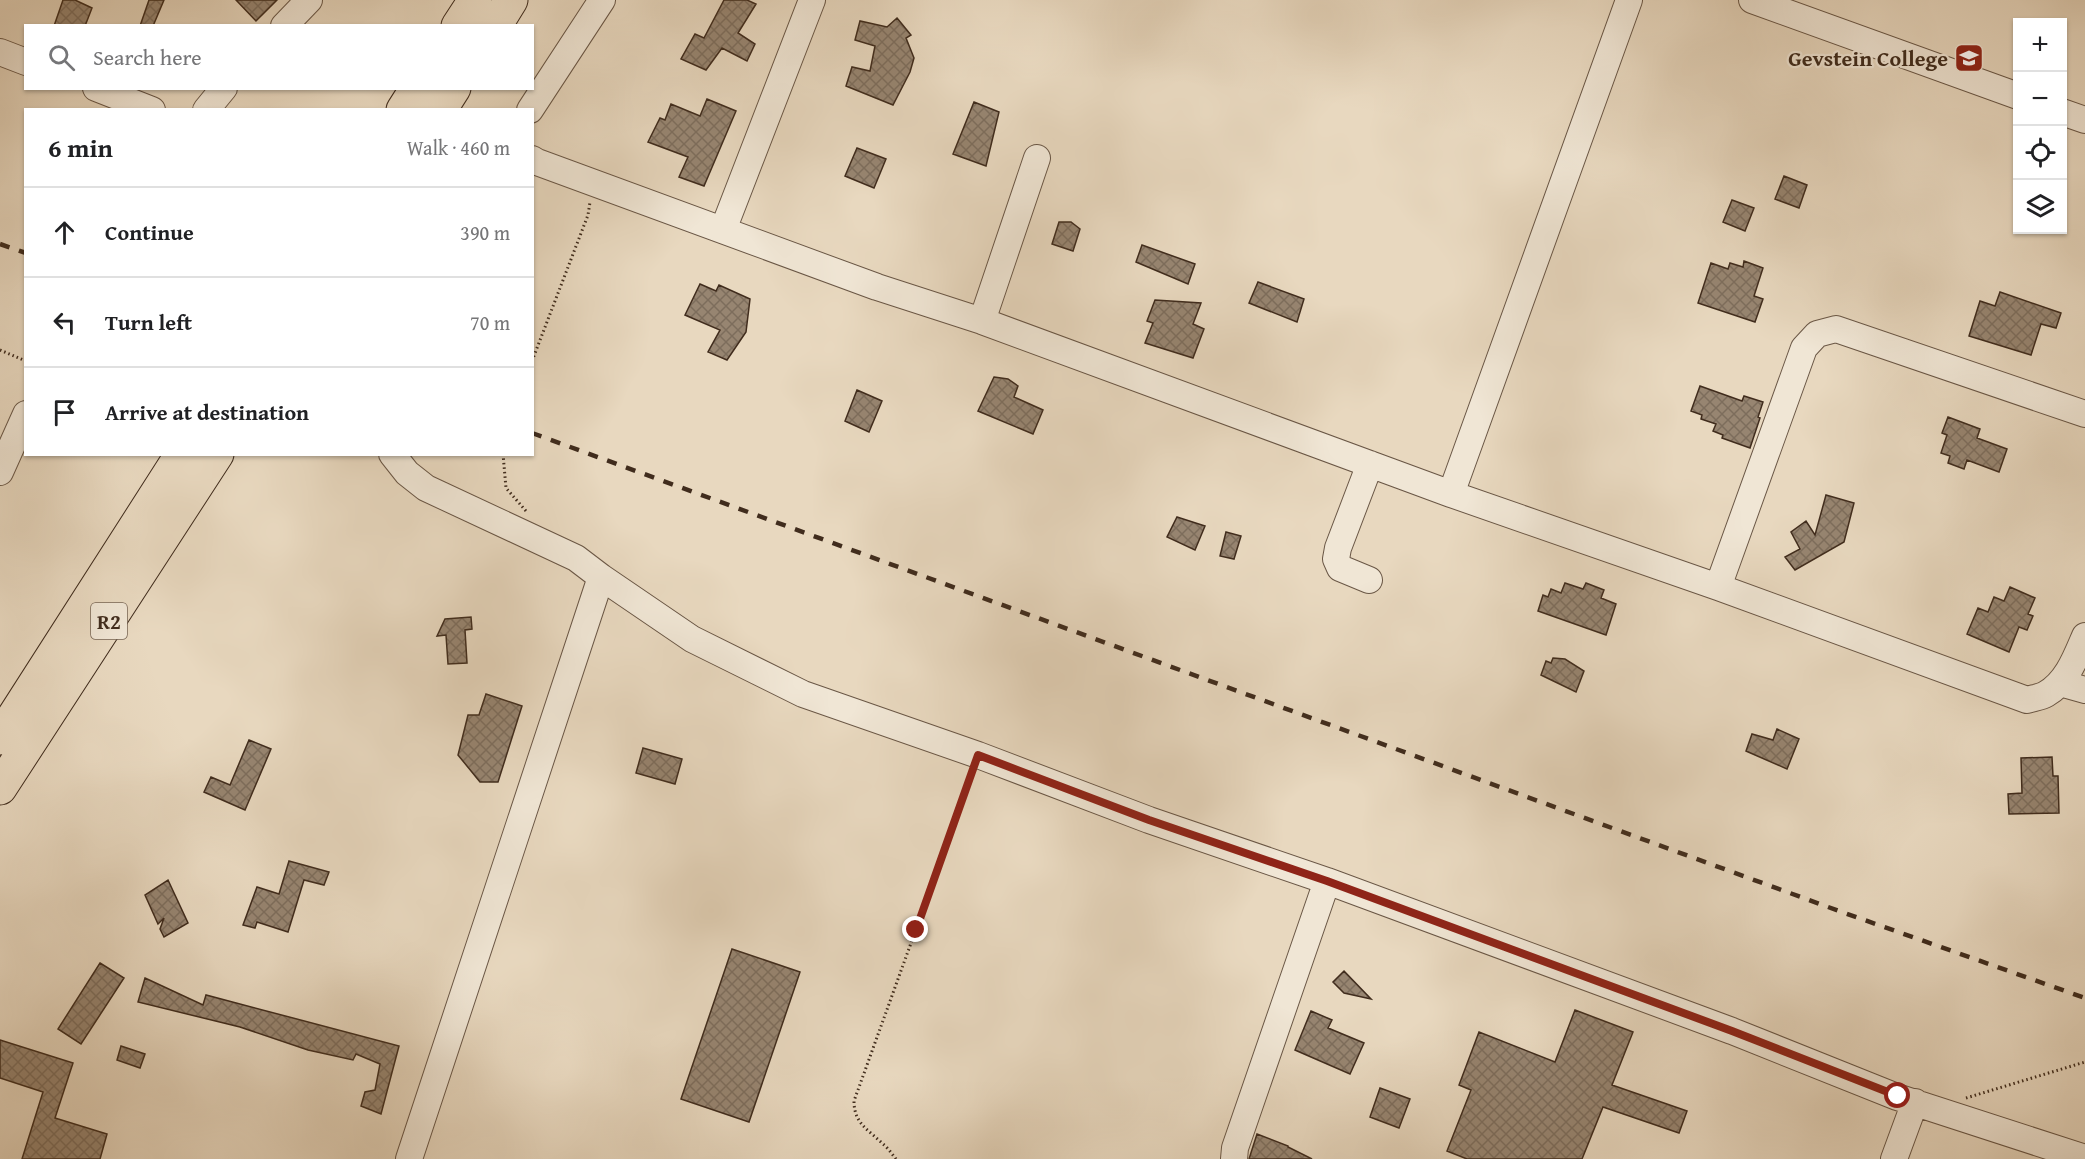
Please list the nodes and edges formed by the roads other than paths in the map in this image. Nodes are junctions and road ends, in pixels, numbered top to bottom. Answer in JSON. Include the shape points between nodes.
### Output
{"nodes":[{"id":1,"x":309,"y":0,"type":"edge"},
{"id":2,"x":475,"y":0,"type":"edge"},
{"id":3,"x":511,"y":0,"type":"edge"},
{"id":4,"x":602,"y":0,"type":"edge"},
{"id":5,"x":812,"y":0,"type":"edge"},
{"id":6,"x":1629,"y":0,"type":"edge"},
{"id":7,"x":1752,"y":0,"type":"edge"},
{"id":8,"x":286,"y":24,"type":"edge"},
{"id":9,"x":459,"y":24,"type":"edge"},
{"id":10,"x":496,"y":24,"type":"edge"},
{"id":11,"x":0,"y":52,"type":"edge"},
{"id":12,"x":24,"y":61,"type":"edge"},
{"id":13,"x":101,"y":90,"type":"edge"},
{"id":14,"x":222,"y":90,"type":"edge"},
{"id":15,"x":416,"y":90,"type":"edge"},
{"id":16,"x":453,"y":90,"type":"edge"},
{"id":17,"x":2013,"y":94,"type":"edge"},
{"id":18,"x":147,"y":108,"type":"edge"},
{"id":19,"x":208,"y":108,"type":"edge"},
{"id":20,"x":405,"y":108,"type":"edge"},
{"id":21,"x":441,"y":108,"type":"edge"},
{"id":22,"x":531,"y":108,"type":"edge"},
{"id":23,"x":2067,"y":114,"type":"edge"},
{"id":24,"x":2085,"y":120,"type":"edge"},
{"id":25,"x":1037,"y":158,"type":"dead end"},
{"id":26,"x":534,"y":160,"type":"edge"},
{"id":27,"x":723,"y":230,"type":"junction"},
{"id":28,"x":982,"y":321,"type":"junction"},
{"id":29,"x":2085,"y":414,"type":"edge"},
{"id":30,"x":24,"y":418,"type":"edge"},
{"id":31,"x":181,"y":456,"type":"edge"},
{"id":32,"x":217,"y":456,"type":"edge"},
{"id":33,"x":394,"y":456,"type":"edge"},
{"id":34,"x":1370,"y":464,"type":"junction"},
{"id":35,"x":0,"y":472,"type":"edge"},
{"id":36,"x":1451,"y":494,"type":"junction"},
{"id":37,"x":600,"y":578,"type":"junction"},
{"id":38,"x":1369,"y":580,"type":"dead end"},
{"id":39,"x":1718,"y":587,"type":"junction"},
{"id":40,"x":2085,"y":636,"type":"edge"},
{"id":41,"x":2060,"y":683,"type":"junction"},
{"id":42,"x":2085,"y":690,"type":"edge"},
{"id":43,"x":0,"y":738,"type":"edge"},
{"id":44,"x":0,"y":788,"type":"edge"},
{"id":45,"x":1327,"y":881,"type":"junction"},
{"id":46,"x":1924,"y":1105,"type":"junction"},
{"id":47,"x":2085,"y":1158,"type":"edge"},
{"id":48,"x":409,"y":1159,"type":"edge"},
{"id":49,"x":1234,"y":1159,"type":"edge"},
{"id":50,"x":1894,"y":1159,"type":"edge"}],
"edges":[{"from":1,"to":8,"type":"street"},
{"from":2,"to":9,"type":"highway"},
{"from":3,"to":10,"type":"highway"},
{"from":4,"to":22,"type":"street"},
{"from":5,"to":27,"type":"street"},
{"from":6,"to":36,"type":"street"},
{"from":7,"to":17,"type":"street"},
{"from":11,"to":12,"type":"street"},
{"from":13,"to":18,"type":"street"},
{"from":14,"to":19,"type":"street"},
{"from":15,"to":20,"type":"highway"},
{"from":16,"to":21,"type":"highway"},
{"from":23,"to":24,"type":"street"},
{"from":25,"to":28,"type":"street"},
{"from":26,"to":27,"type":"street"},
{"from":27,"to":28,"type":"street"},
{"from":28,"to":34,"type":"street"},
{"from":29,"to":39,"type":"street","via":[[1836,329],[1817,334],[1804,348]]},
{"from":30,"to":35,"type":"street"},
{"from":31,"to":43,"type":"highway","number":"R2"},
{"from":32,"to":44,"type":"highway","number":"R2"},
{"from":33,"to":37,"type":"street","via":[[426,488],[576,558]]},
{"from":34,"to":36,"type":"street"},
{"from":34,"to":38,"type":"street","via":[[1336,559],[1340,568]]},
{"from":36,"to":39,"type":"street"},
{"from":37,"to":45,"type":"street","via":[[692,639],[803,694]]},
{"from":37,"to":48,"type":"street"},
{"from":39,"to":41,"type":"street","via":[[2027,700],[2046,694]]},
{"from":40,"to":41,"type":"street","via":[[2073,665]]},
{"from":41,"to":42,"type":"street"},
{"from":45,"to":46,"type":"street"},
{"from":45,"to":49,"type":"street"},
{"from":46,"to":47,"type":"street"},
{"from":46,"to":50,"type":"street"}]}
